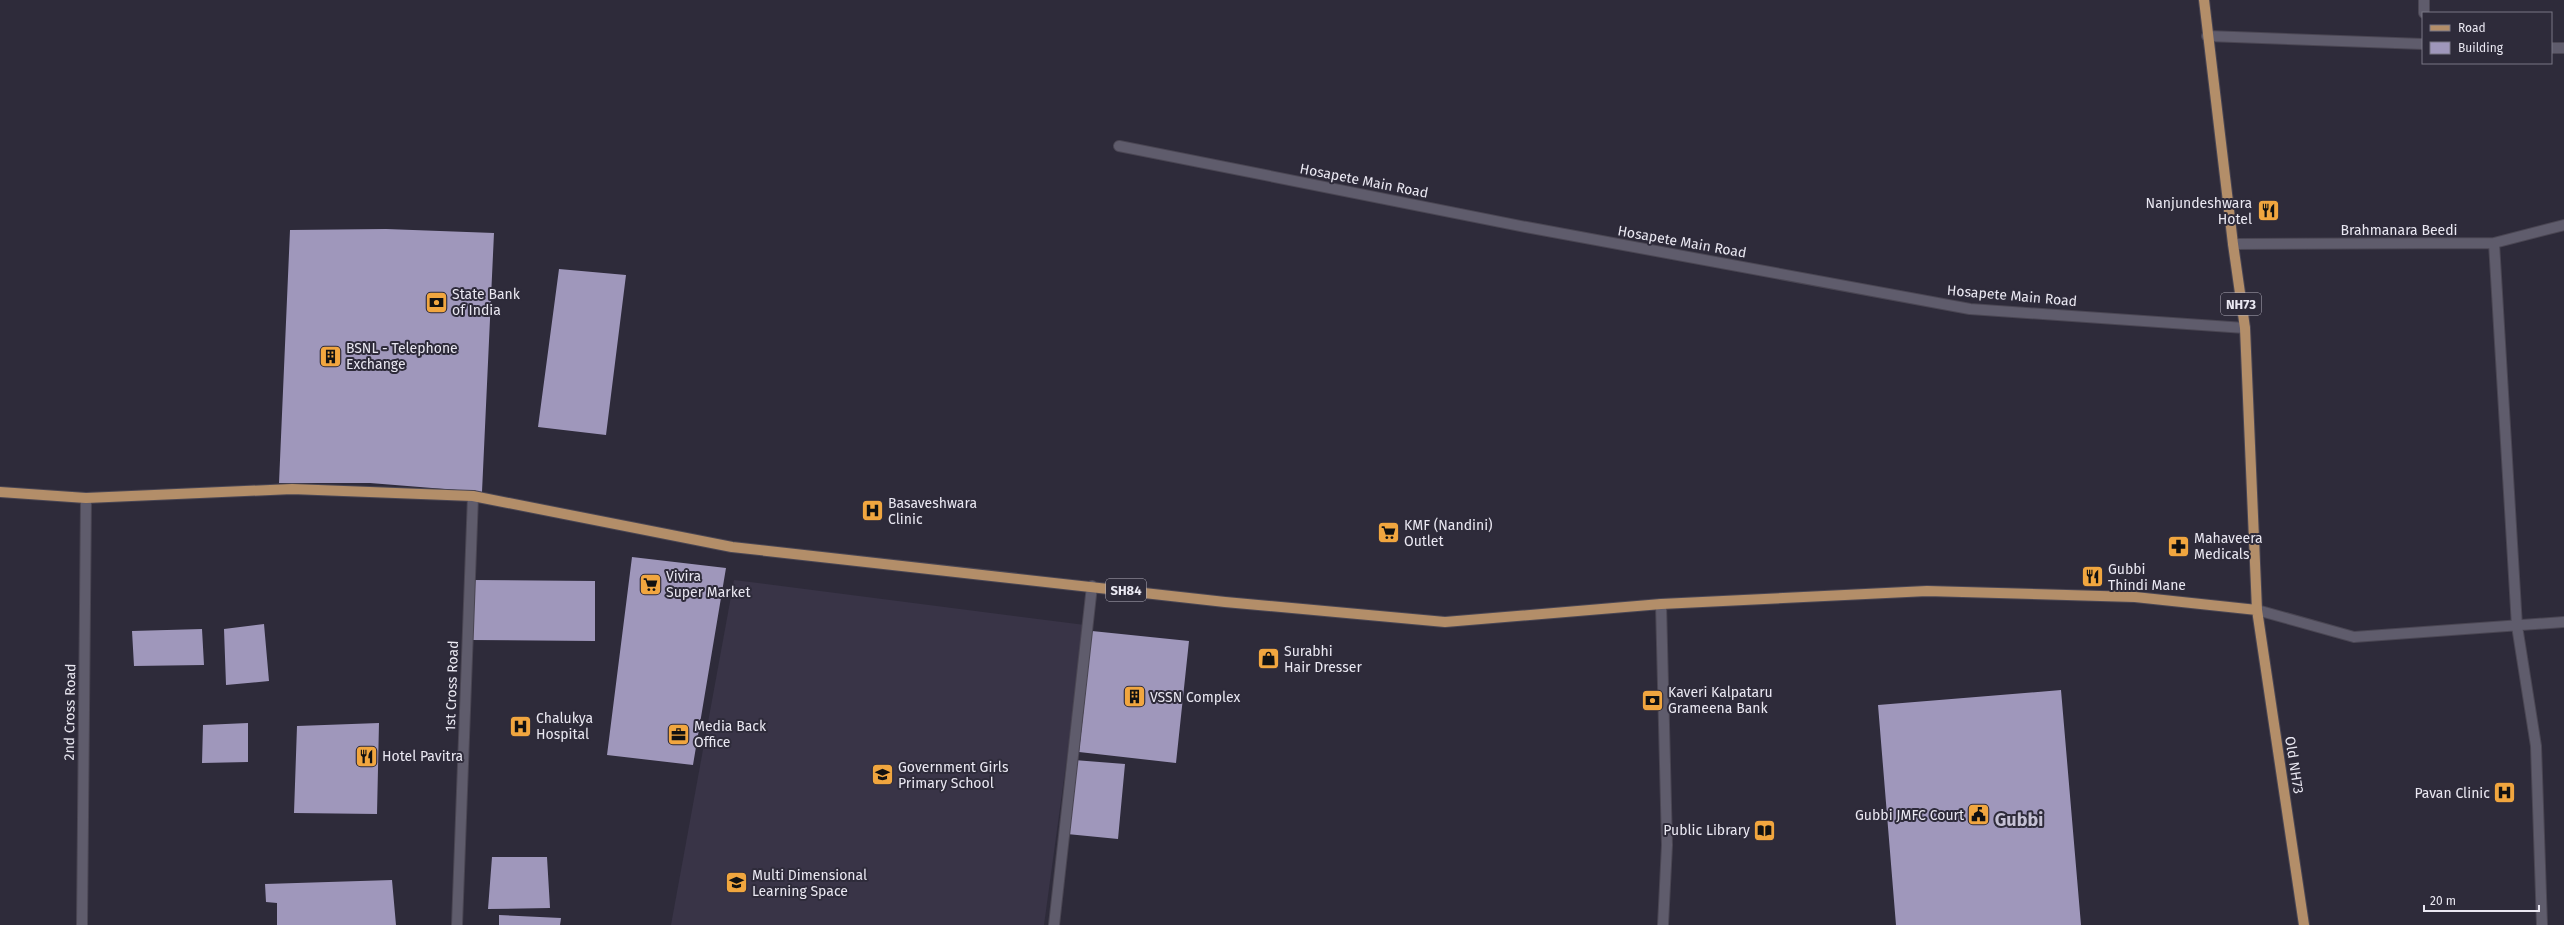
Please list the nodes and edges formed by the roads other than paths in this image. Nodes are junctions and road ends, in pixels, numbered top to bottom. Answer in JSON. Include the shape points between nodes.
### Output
{"nodes":[{"id":1,"x":2204,"y":0,"type":"edge"},
{"id":2,"x":2424,"y":0,"type":"edge"},
{"id":3,"x":2424,"y":12,"type":"edge"},
{"id":4,"x":2207,"y":36,"type":"junction"},
{"id":5,"x":2422,"y":44,"type":"edge"},
{"id":6,"x":2552,"y":48,"type":"edge"},
{"id":7,"x":2564,"y":48,"type":"edge"},
{"id":8,"x":1119,"y":146,"type":"dead end"},
{"id":9,"x":2564,"y":226,"type":"edge"},
{"id":10,"x":2233,"y":244,"type":"junction"},
{"id":11,"x":2494,"y":244,"type":"junction"},
{"id":12,"x":2245,"y":328,"type":"junction"},
{"id":13,"x":0,"y":492,"type":"edge"},
{"id":14,"x":473,"y":496,"type":"junction"},
{"id":15,"x":86,"y":498,"type":"junction"},
{"id":16,"x":1092,"y":586,"type":"junction"},
{"id":17,"x":1661,"y":604,"type":"junction"},
{"id":18,"x":2257,"y":610,"type":"junction"},
{"id":19,"x":2564,"y":622,"type":"edge"},
{"id":20,"x":2517,"y":626,"type":"junction"},
{"id":21,"x":82,"y":925,"type":"edge"},
{"id":22,"x":457,"y":925,"type":"edge"},
{"id":23,"x":1054,"y":925,"type":"edge"},
{"id":24,"x":1663,"y":925,"type":"edge"},
{"id":25,"x":2304,"y":925,"type":"edge"},
{"id":26,"x":2542,"y":925,"type":"edge"}],
"edges":[{"from":1,"to":4,"type":"main road","number":"NH73"},
{"from":2,"to":3,"type":"street"},
{"from":4,"to":5,"type":"street"},
{"from":4,"to":10,"type":"main road","number":"NH73"},
{"from":6,"to":7,"type":"street"},
{"from":8,"to":12,"type":"street","name":"Hosapete Main Road","via":[[1526,227],[1970,309]]},
{"from":9,"to":11,"type":"street","name":"Brahmanara Beedi"},
{"from":10,"to":11,"type":"street","name":"Brahmanara Beedi"},
{"from":10,"to":12,"type":"main road","number":"NH73"},
{"from":11,"to":20,"type":"street"},
{"from":12,"to":18,"type":"main road","number":"NH73"},
{"from":13,"to":15,"type":"main road","number":"SH84"},
{"from":14,"to":15,"type":"main road","number":"SH84","via":[[292,489]]},
{"from":14,"to":16,"type":"main road","number":"SH84","via":[[732,547]]},
{"from":14,"to":22,"type":"street","name":"1st Cross Road"},
{"from":15,"to":21,"type":"street","name":"2nd Cross Road"},
{"from":16,"to":17,"type":"main road","number":"SH84","via":[[1225,602],[1445,622]]},
{"from":16,"to":23,"type":"street"},
{"from":17,"to":18,"type":"main road","number":"SH84","via":[[1926,591],[2135,597]]},
{"from":17,"to":24,"type":"street","via":[[1667,845]]},
{"from":18,"to":20,"type":"street","via":[[2354,638]]},
{"from":18,"to":25,"type":"main road","name":"Old NH73"},
{"from":19,"to":20,"type":"street"},
{"from":20,"to":26,"type":"street","via":[[2536,746]]}]}
